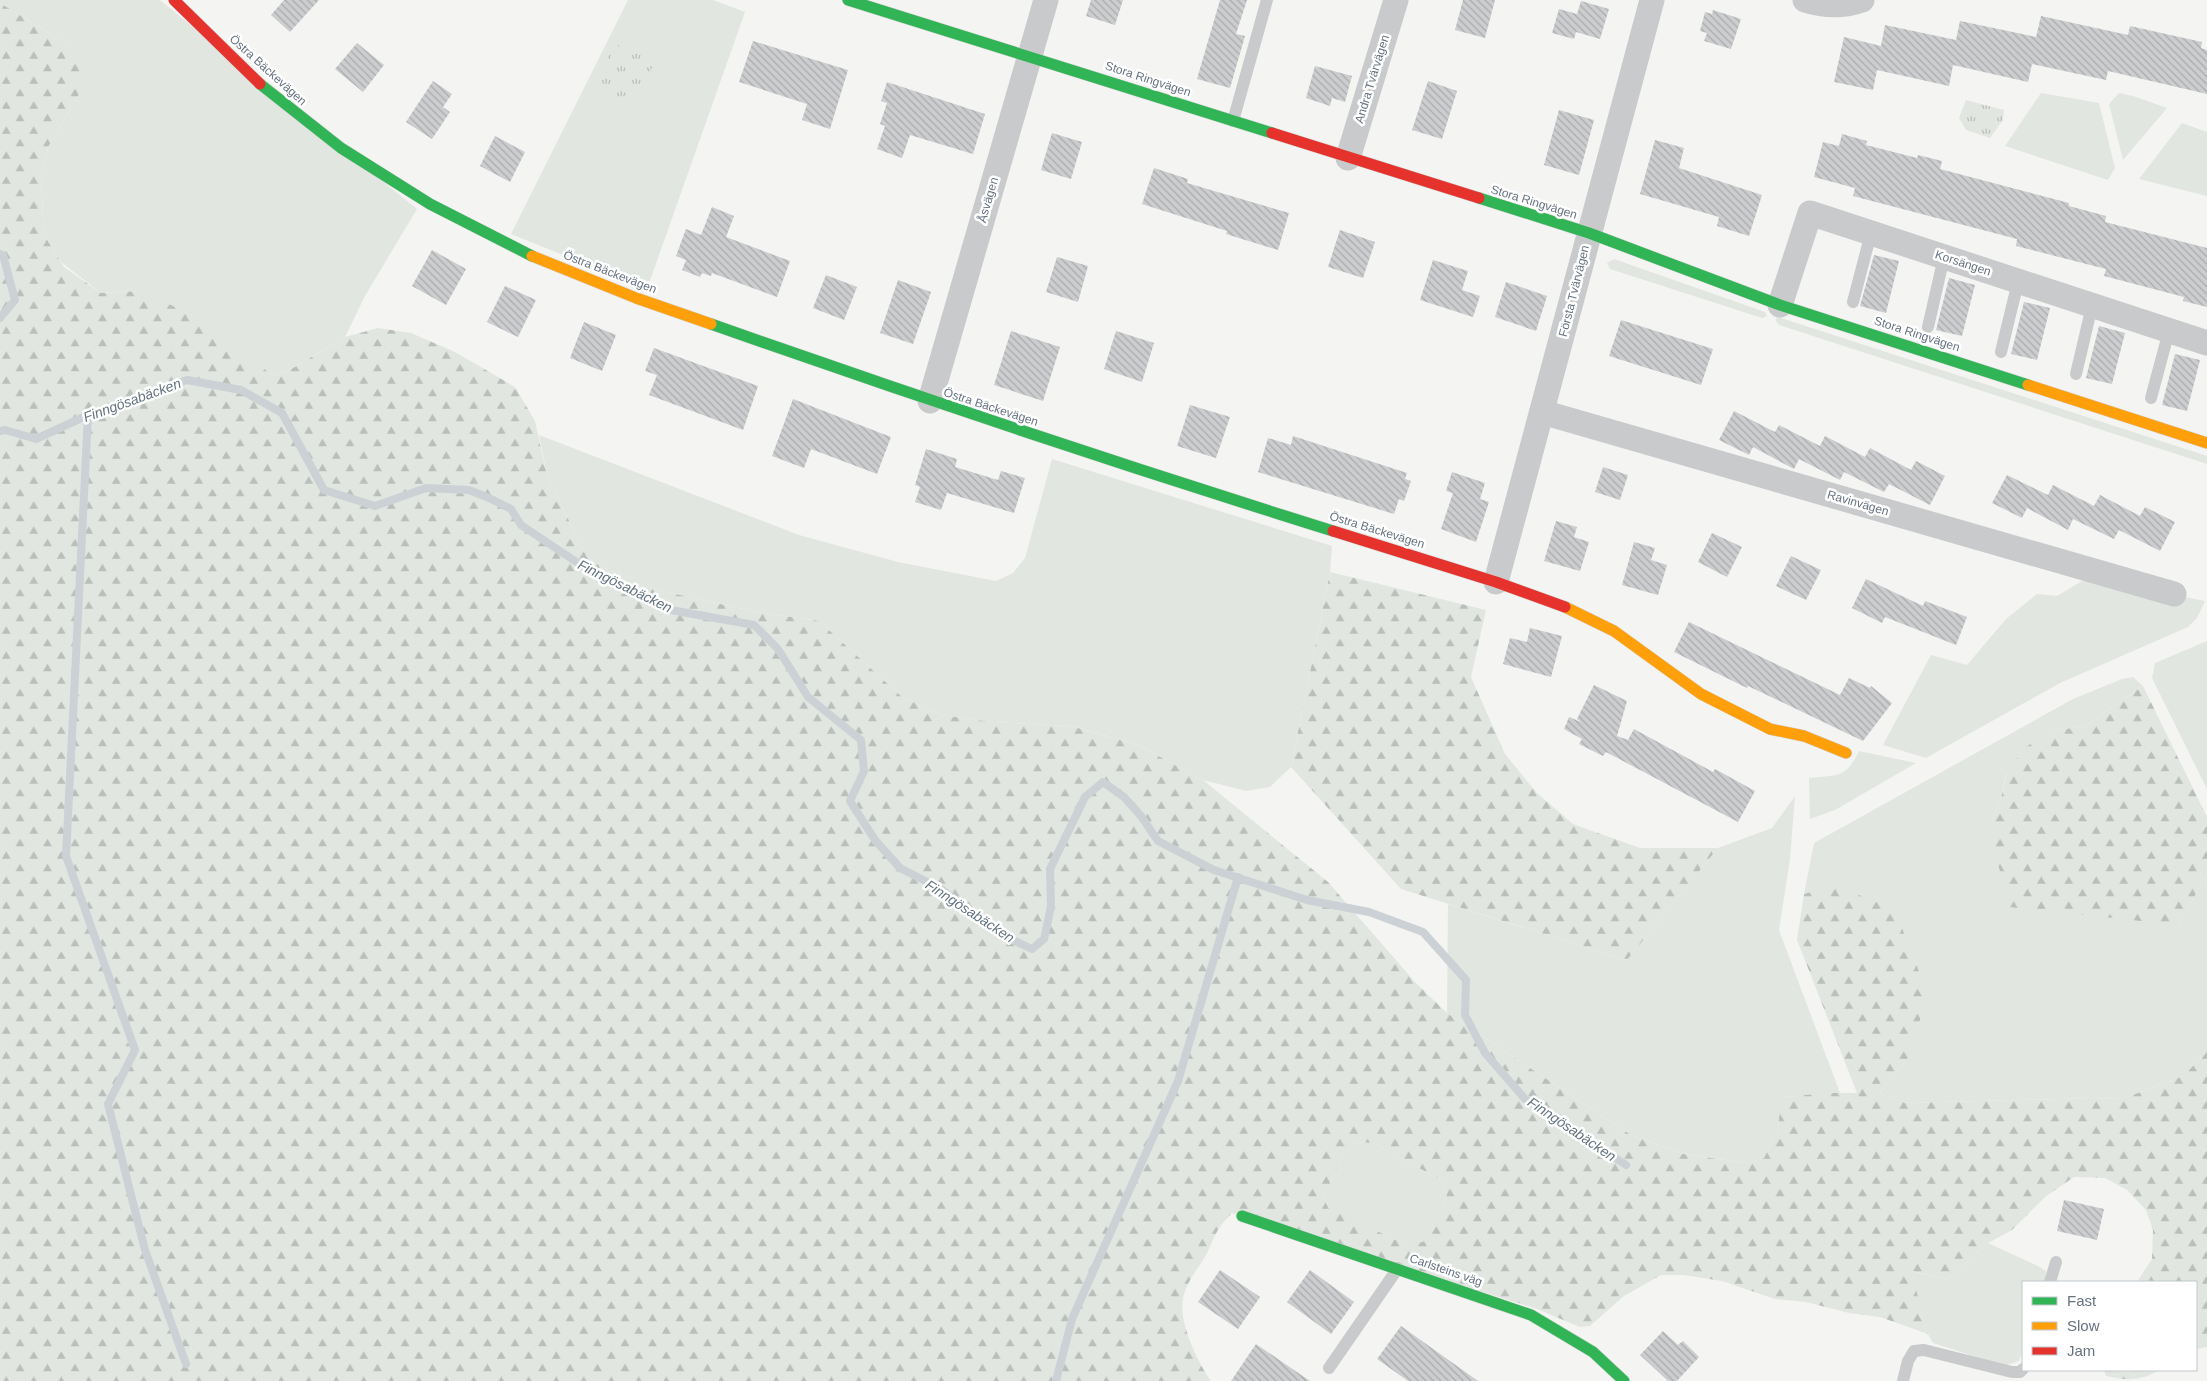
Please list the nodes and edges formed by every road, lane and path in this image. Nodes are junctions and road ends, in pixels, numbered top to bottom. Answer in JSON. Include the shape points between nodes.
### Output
{"nodes":[{"id":1,"x":174,"y":0,"type":"edge"},
{"id":2,"x":848,"y":0,"type":"edge"},
{"id":3,"x":1046,"y":0,"type":"edge"},
{"id":4,"x":1268,"y":0,"type":"edge"},
{"id":5,"x":1396,"y":0,"type":"edge"},
{"id":6,"x":1652,"y":0,"type":"edge"},
{"id":7,"x":1805,"y":0,"type":"edge"},
{"id":8,"x":1862,"y":0,"type":"edge"},
{"id":9,"x":1030,"y":56,"type":"junction"},
{"id":10,"x":1233,"y":121,"type":"junction"},
{"id":11,"x":1348,"y":158,"type":"junction"},
{"id":12,"x":1589,"y":233,"type":"junction"},
{"id":13,"x":1871,"y":233,"type":"junction"},
{"id":14,"x":1944,"y":257,"type":"junction"},
{"id":15,"x":2018,"y":282,"type":"junction"},
{"id":16,"x":1853,"y":302,"type":"dead end"},
{"id":17,"x":1780,"y":305,"type":"junction"},
{"id":18,"x":2092,"y":306,"type":"junction"},
{"id":19,"x":1928,"y":327,"type":"dead end"},
{"id":20,"x":2169,"y":331,"type":"junction"},
{"id":21,"x":2207,"y":343,"type":"edge"},
{"id":22,"x":2001,"y":352,"type":"dead end"},
{"id":23,"x":2076,"y":374,"type":"dead end"},
{"id":24,"x":2151,"y":398,"type":"dead end"},
{"id":25,"x":930,"y":401,"type":"junction"},
{"id":26,"x":1542,"y":412,"type":"junction"},
{"id":27,"x":2207,"y":443,"type":"edge"},
{"id":28,"x":1496,"y":582,"type":"junction"},
{"id":29,"x":2174,"y":594,"type":"dead end"},
{"id":30,"x":1846,"y":753,"type":"dead end"},
{"id":31,"x":1242,"y":1216,"type":"dead end"},
{"id":32,"x":2056,"y":1262,"type":"dead end"},
{"id":33,"x":1398,"y":1268,"type":"junction"},
{"id":34,"x":2050,"y":1281,"type":"edge"},
{"id":35,"x":1329,"y":1368,"type":"dead end"},
{"id":36,"x":2022,"y":1370,"type":"edge"},
{"id":37,"x":1624,"y":1381,"type":"edge"},
{"id":38,"x":1903,"y":1381,"type":"edge"}],
"edges":[{"from":1,"to":25,"type":"street","name":"Östra Bäckevägen","via":[[248,74],[296,114],[380,174],[480,231],[536,258],[636,298]]},
{"from":2,"to":9,"type":"street","name":"Stora Ringvägen"},
{"from":3,"to":9,"type":"street","name":"Åsvägen"},
{"from":4,"to":10,"type":"lane"},
{"from":5,"to":11,"type":"street","name":"Andra Tvärvägen"},
{"from":6,"to":12,"type":"street","name":"Första Tvärvägen"},
{"from":7,"to":8,"type":"street","via":[[1840,6]]},
{"from":9,"to":10,"type":"street","name":"Stora Ringvägen"},
{"from":9,"to":25,"type":"street","name":"Åsvägen"},
{"from":10,"to":11,"type":"street","name":"Stora Ringvägen"},
{"from":11,"to":12,"type":"street","name":"Stora Ringvägen"},
{"from":12,"to":17,"type":"street","name":"Stora Ringvägen"},
{"from":12,"to":26,"type":"street","name":"Första Tvärvägen"},
{"from":13,"to":14,"type":"street","name":"Korsängen"},
{"from":13,"to":16,"type":"lane"},
{"from":13,"to":17,"type":"street","name":"Korsängen","via":[[1810,213]]},
{"from":14,"to":15,"type":"street","name":"Korsängen"},
{"from":14,"to":19,"type":"lane"},
{"from":15,"to":18,"type":"street","name":"Korsängen"},
{"from":15,"to":22,"type":"lane"},
{"from":17,"to":27,"type":"street","name":"Stora Ringvägen"},
{"from":18,"to":20,"type":"street","name":"Korsängen"},
{"from":18,"to":23,"type":"lane"},
{"from":20,"to":21,"type":"street","name":"Korsängen"},
{"from":20,"to":24,"type":"lane"},
{"from":25,"to":28,"type":"street","name":"Östra Bäckevägen"},
{"from":26,"to":28,"type":"street","name":"Första Tvärvägen"},
{"from":26,"to":29,"type":"street","name":"Ravinvägen"},
{"from":28,"to":30,"type":"street","name":"Östra Bäckevägen","via":[[1590,618],[1638,648],[1689,687],[1770,729],[1804,736]]},
{"from":31,"to":33,"type":"street","name":"Carlsteins väg"},
{"from":32,"to":34,"type":"lane"},
{"from":33,"to":35,"type":"lane"},
{"from":33,"to":37,"type":"street","name":"Carlsteins väg","via":[[1530,1315],[1593,1352]]},
{"from":36,"to":38,"type":"lane","via":[[2012,1372],[1924,1350],[1914,1351]]}]}
